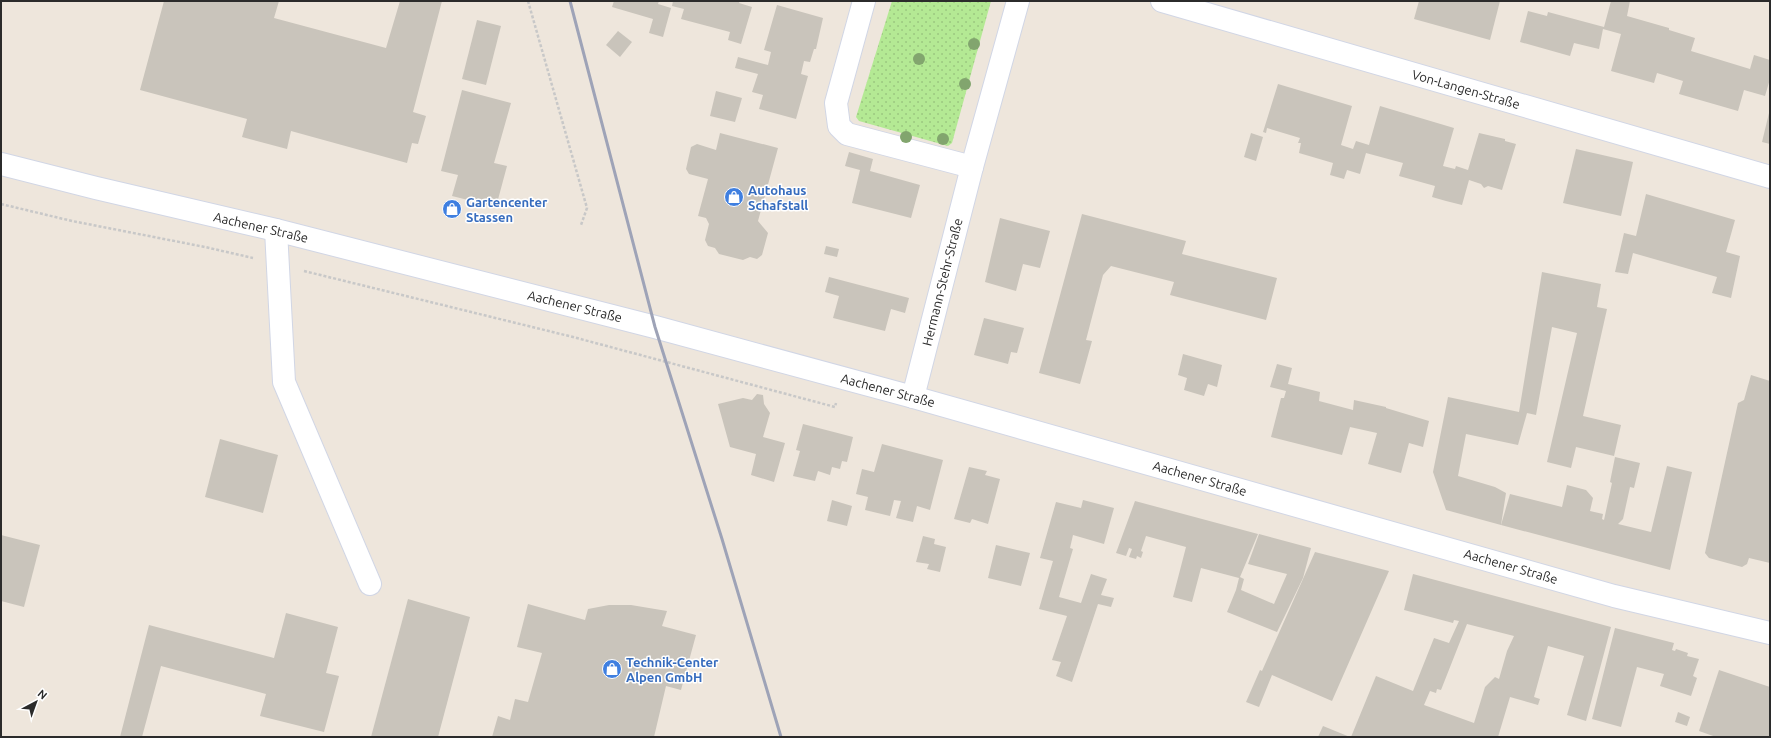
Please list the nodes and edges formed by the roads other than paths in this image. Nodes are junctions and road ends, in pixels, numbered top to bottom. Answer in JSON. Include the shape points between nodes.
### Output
{"nodes":[{"id":1,"x":864,"y":1,"type":"edge"},
{"id":2,"x":1018,"y":1,"type":"edge"},
{"id":3,"x":1162,"y":1,"type":"edge"},
{"id":4,"x":1214,"y":8,"type":"edge"},
{"id":5,"x":1,"y":164,"type":"edge"},
{"id":6,"x":972,"y":167,"type":"junction"},
{"id":7,"x":1770,"y":177,"type":"edge"},
{"id":8,"x":276,"y":230,"type":"junction"},
{"id":9,"x":913,"y":397,"type":"junction"},
{"id":10,"x":370,"y":584,"type":"dead end"},
{"id":11,"x":1770,"y":633,"type":"edge"}],
"edges":[{"from":1,"to":6,"type":"street","via":[[836,103],[839,126],[847,134]]},
{"from":2,"to":6,"type":"street","name":"Hermann-Stehr-Straße"},
{"from":3,"to":4,"type":"street","name":"Von-Langen-Straße"},
{"from":4,"to":7,"type":"street","name":"Von-Langen-Straße"},
{"from":5,"to":8,"type":"street","name":"Aachener Straße"},
{"from":6,"to":9,"type":"street","name":"Hermann-Stehr-Straße"},
{"from":8,"to":9,"type":"street","name":"Aachener Straße","via":[[655,327]]},
{"from":8,"to":10,"type":"street","via":[[284,382]]},
{"from":9,"to":11,"type":"street","name":"Aachener Straße","via":[[1614,596]]}]}
